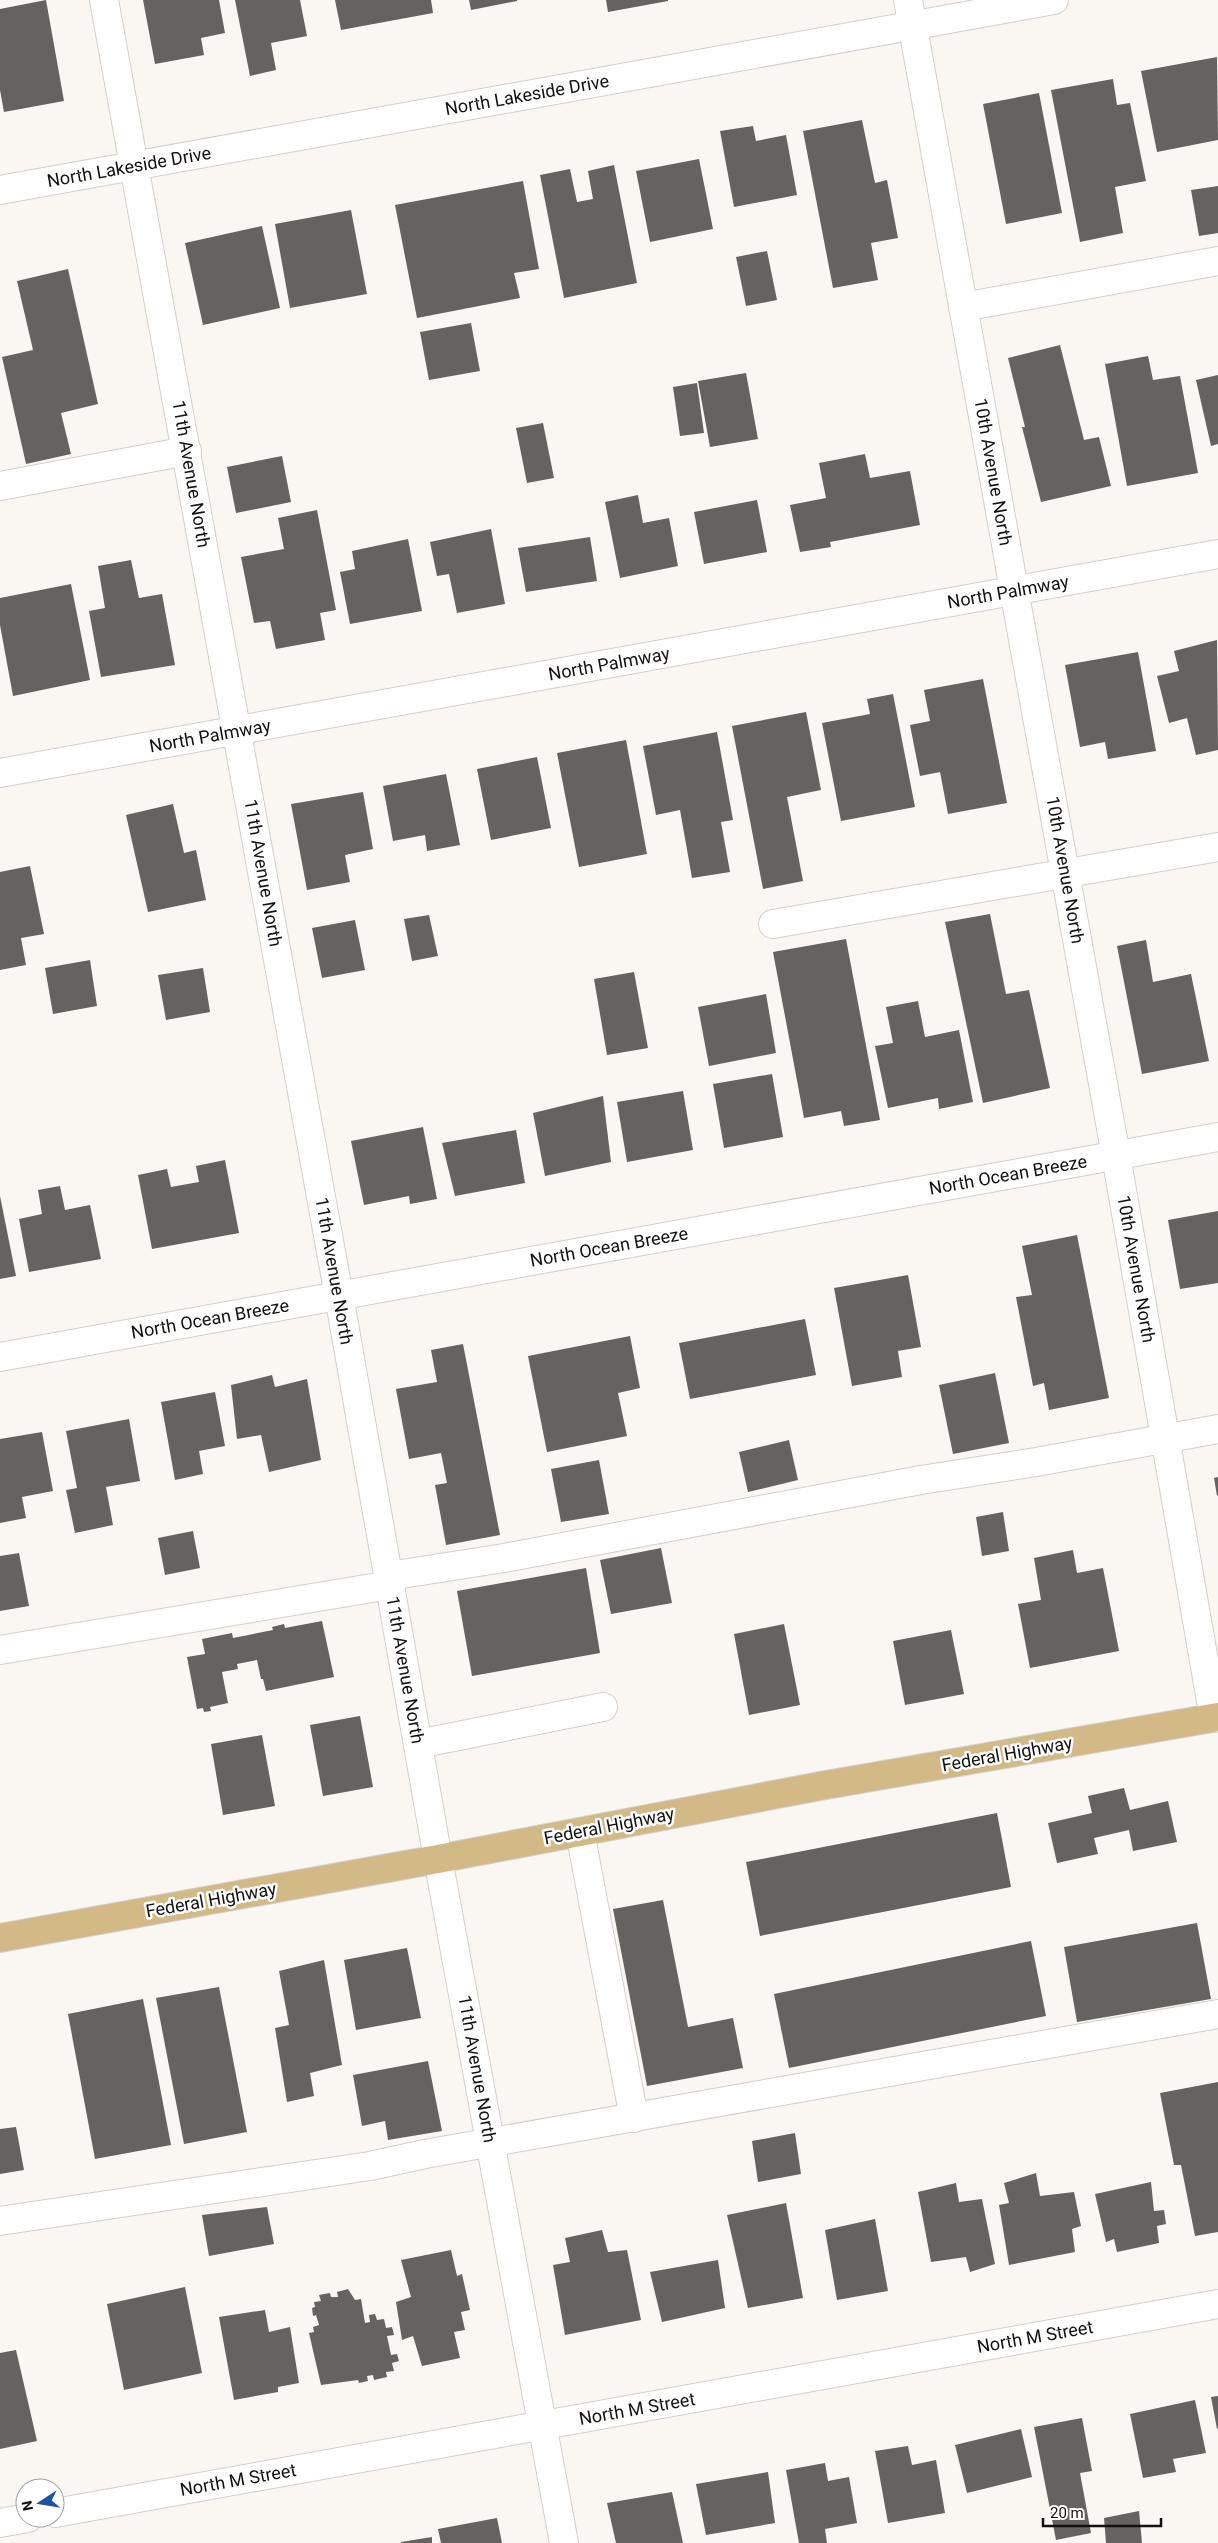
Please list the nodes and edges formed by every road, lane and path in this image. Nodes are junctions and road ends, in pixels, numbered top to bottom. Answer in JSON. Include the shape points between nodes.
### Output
{"nodes":[{"id":1,"x":104,"y":0,"type":"edge"},
{"id":2,"x":1050,"y":0,"type":"edge"},
{"id":3,"x":985,"y":6,"type":"edge"},
{"id":4,"x":910,"y":13,"type":"edge"},
{"id":5,"x":136,"y":166,"type":"junction"},
{"id":6,"x":0,"y":190,"type":"edge"},
{"id":7,"x":1218,"y":261,"type":"edge"},
{"id":8,"x":963,"y":307,"type":"junction"},
{"id":9,"x":187,"y":451,"type":"junction"},
{"id":10,"x":0,"y":486,"type":"edge"},
{"id":11,"x":1218,"y":554,"type":"edge"},
{"id":12,"x":1015,"y":591,"type":"junction"},
{"id":13,"x":237,"y":731,"type":"junction"},
{"id":14,"x":0,"y":774,"type":"edge"},
{"id":15,"x":1218,"y":847,"type":"edge"},
{"id":16,"x":1066,"y":875,"type":"junction"},
{"id":17,"x":773,"y":924,"type":"dead end"},
{"id":18,"x":1218,"y":1137,"type":"edge"},
{"id":19,"x":1116,"y":1156,"type":"junction"},
{"id":20,"x":339,"y":1296,"type":"junction"},
{"id":21,"x":0,"y":1356,"type":"edge"},
{"id":22,"x":1218,"y":1429,"type":"edge"},
{"id":23,"x":1165,"y":1438,"type":"junction"},
{"id":24,"x":389,"y":1580,"type":"junction"},
{"id":25,"x":0,"y":1650,"type":"edge"},
{"id":26,"x":603,"y":1707,"type":"dead end"},
{"id":27,"x":1216,"y":1726,"type":"edge"},
{"id":28,"x":418,"y":1744,"type":"junction"},
{"id":29,"x":580,"y":1832,"type":"junction"},
{"id":30,"x":438,"y":1859,"type":"junction"},
{"id":31,"x":0,"y":1938,"type":"edge"},
{"id":32,"x":1218,"y":2014,"type":"edge"},
{"id":33,"x":634,"y":2118,"type":"junction"},
{"id":34,"x":491,"y":2144,"type":"junction"},
{"id":35,"x":0,"y":2221,"type":"edge"},
{"id":36,"x":1218,"y":2304,"type":"edge"},
{"id":37,"x":543,"y":2426,"type":"junction"},
{"id":38,"x":65,"y":2511,"type":"edge"},
{"id":39,"x":15,"y":2520,"type":"edge"},
{"id":40,"x":0,"y":2523,"type":"edge"},
{"id":41,"x":564,"y":2543,"type":"edge"}],
"edges":[{"from":1,"to":5,"type":"street","name":"11th Avenue North"},
{"from":2,"to":3,"type":"street","name":"North Lakeside Drive"},
{"from":3,"to":4,"type":"street","name":"North Lakeside Drive"},
{"from":4,"to":5,"type":"street","name":"North Lakeside Drive"},
{"from":4,"to":8,"type":"street","name":"10th Avenue North"},
{"from":5,"to":6,"type":"street","name":"North Lakeside Drive"},
{"from":5,"to":9,"type":"street","name":"11th Avenue North"},
{"from":7,"to":8,"type":"street"},
{"from":8,"to":12,"type":"street","name":"10th Avenue North"},
{"from":9,"to":10,"type":"street"},
{"from":9,"to":13,"type":"street","name":"11th Avenue North"},
{"from":11,"to":12,"type":"street","name":"North Palmway"},
{"from":12,"to":13,"type":"street","name":"North Palmway"},
{"from":12,"to":16,"type":"street","name":"10th Avenue North"},
{"from":13,"to":14,"type":"street","name":"North Palmway"},
{"from":13,"to":20,"type":"street","name":"11th Avenue North"},
{"from":15,"to":16,"type":"street"},
{"from":16,"to":17,"type":"street"},
{"from":16,"to":19,"type":"street","name":"10th Avenue North"},
{"from":18,"to":19,"type":"street","name":"North Ocean Breeze"},
{"from":19,"to":20,"type":"street","name":"North Ocean Breeze"},
{"from":19,"to":23,"type":"street","name":"10th Avenue North"},
{"from":20,"to":21,"type":"street","name":"North Ocean Breeze"},
{"from":20,"to":24,"type":"street","name":"11th Avenue North"},
{"from":22,"to":23,"type":"street"},
{"from":23,"to":24,"type":"street","via":[[921,1480]]},
{"from":23,"to":27,"type":"street","name":"10th Avenue North"},
{"from":24,"to":25,"type":"street"},
{"from":24,"to":28,"type":"street","name":"11th Avenue North"},
{"from":26,"to":28,"type":"street"},
{"from":27,"to":29,"type":"main road","name":"Federal Highway","via":[[820,1786]]},
{"from":28,"to":30,"type":"street","name":"11th Avenue North"},
{"from":29,"to":30,"type":"main road","name":"Federal Highway"},
{"from":29,"to":33,"type":"street"},
{"from":30,"to":31,"type":"main road","name":"Federal Highway"},
{"from":30,"to":34,"type":"street","name":"11th Avenue North"},
{"from":32,"to":33,"type":"street"},
{"from":33,"to":34,"type":"street"},
{"from":34,"to":35,"type":"street","via":[[361,2167]]},
{"from":34,"to":37,"type":"street","name":"11th Avenue North"},
{"from":36,"to":37,"type":"street","name":"North M Street"},
{"from":37,"to":38,"type":"street","name":"North M Street"},
{"from":37,"to":41,"type":"street","name":"11th Avenue North"},
{"from":39,"to":40,"type":"street"}]}
